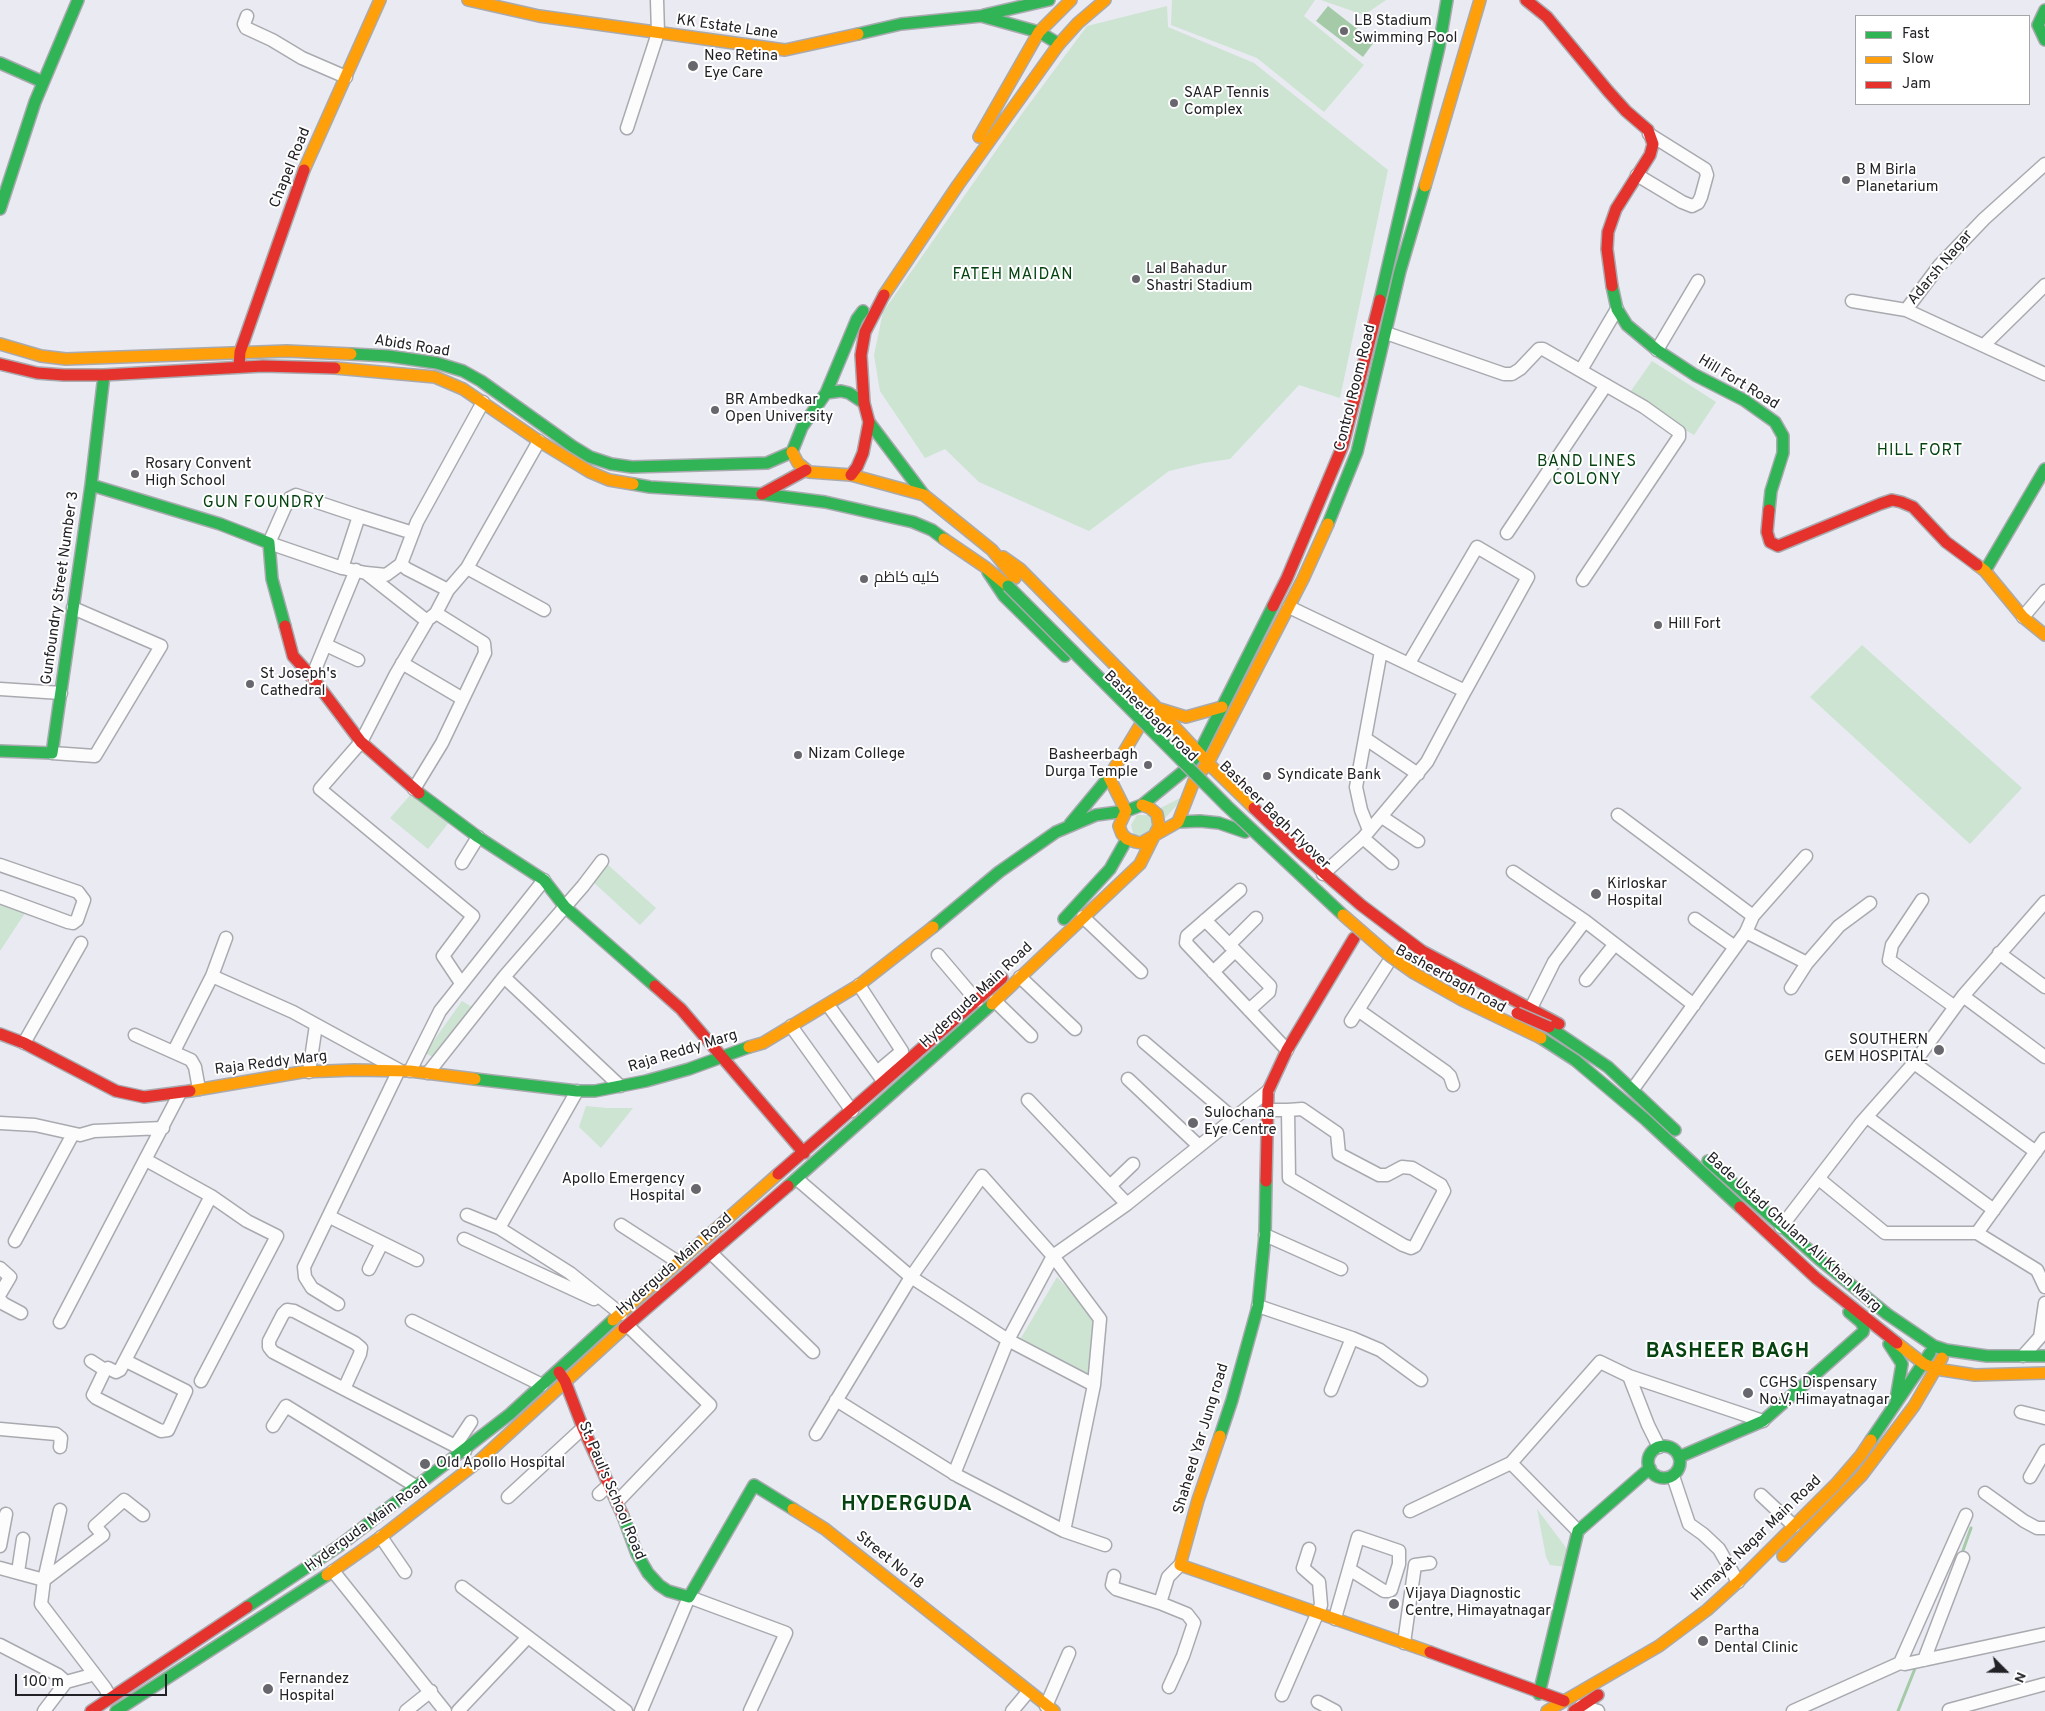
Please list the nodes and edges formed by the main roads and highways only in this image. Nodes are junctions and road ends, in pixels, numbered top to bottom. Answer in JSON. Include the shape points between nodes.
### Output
{"nodes":[{"id":1,"x":78,"y":0,"type":"edge"},
{"id":2,"x":380,"y":0,"type":"edge"},
{"id":3,"x":468,"y":0,"type":"edge"},
{"id":4,"x":1049,"y":0,"type":"edge"},
{"id":5,"x":1071,"y":0,"type":"edge"},
{"id":6,"x":1105,"y":0,"type":"edge"},
{"id":7,"x":1447,"y":0,"type":"edge"},
{"id":8,"x":1480,"y":0,"type":"edge"},
{"id":9,"x":1526,"y":0,"type":"edge"},
{"id":10,"x":1540,"y":0,"type":"edge"},
{"id":11,"x":2045,"y":10,"type":"edge"},
{"id":12,"x":981,"y":16,"type":"junction"},
{"id":13,"x":1547,"y":17,"type":"junction"},
{"id":14,"x":1039,"y":32,"type":"junction"},
{"id":15,"x":2045,"y":40,"type":"edge"},
{"id":16,"x":1059,"y":44,"type":"junction"},
{"id":17,"x":0,"y":63,"type":"edge"},
{"id":18,"x":43,"y":82,"type":"junction"},
{"id":19,"x":0,"y":209,"type":"edge"},
{"id":20,"x":0,"y":344,"type":"edge"},
{"id":21,"x":240,"y":352,"type":"junction"},
{"id":22,"x":0,"y":364,"type":"edge"},
{"id":23,"x":239,"y":367,"type":"junction"},
{"id":24,"x":104,"y":375,"type":"junction"},
{"id":25,"x":826,"y":393,"type":"junction"},
{"id":26,"x":864,"y":403,"type":"junction"},
{"id":27,"x":869,"y":422,"type":"junction"},
{"id":28,"x":1347,"y":432,"type":"junction"},
{"id":29,"x":1361,"y":437,"type":"junction"},
{"id":30,"x":792,"y":452,"type":"junction"},
{"id":31,"x":2045,"y":469,"type":"edge"},
{"id":32,"x":807,"y":471,"type":"junction"},
{"id":33,"x":851,"y":475,"type":"junction"},
{"id":34,"x":92,"y":485,"type":"junction"},
{"id":35,"x":762,"y":494,"type":"junction"},
{"id":36,"x":924,"y":495,"type":"junction"},
{"id":37,"x":826,"y":502,"type":"junction"},
{"id":38,"x":992,"y":550,"type":"junction"},
{"id":39,"x":985,"y":567,"type":"junction"},
{"id":40,"x":1985,"y":571,"type":"junction"},
{"id":41,"x":1011,"y":582,"type":"junction"},
{"id":42,"x":2045,"y":635,"type":"edge"},
{"id":43,"x":1222,"y":707,"type":"junction"},
{"id":44,"x":1157,"y":708,"type":"junction"},
{"id":45,"x":1139,"y":727,"type":"junction"},
{"id":46,"x":0,"y":751,"type":"edge"},
{"id":47,"x":1199,"y":753,"type":"junction"},
{"id":48,"x":1208,"y":763,"type":"junction"},
{"id":49,"x":1185,"y":770,"type":"junction"},
{"id":50,"x":1108,"y":777,"type":"junction"},
{"id":51,"x":1194,"y":781,"type":"junction"},
{"id":52,"x":1142,"y":805,"type":"junction"},
{"id":53,"x":1126,"y":811,"type":"junction"},
{"id":54,"x":1178,"y":822,"type":"junction"},
{"id":55,"x":1070,"y":824,"type":"junction"},
{"id":56,"x":1245,"y":832,"type":"junction"},
{"id":57,"x":1155,"y":836,"type":"junction"},
{"id":58,"x":1127,"y":839,"type":"junction"},
{"id":59,"x":1058,"y":924,"type":"dead end"},
{"id":60,"x":1354,"y":938,"type":"junction"},
{"id":61,"x":1017,"y":972,"type":"junction"},
{"id":62,"x":0,"y":1034,"type":"edge"},
{"id":63,"x":1579,"y":1046,"type":"junction"},
{"id":64,"x":721,"y":1056,"type":"junction"},
{"id":65,"x":1575,"y":1060,"type":"junction"},
{"id":66,"x":1685,"y":1139,"type":"dead end"},
{"id":67,"x":804,"y":1152,"type":"junction"},
{"id":68,"x":1698,"y":1152,"type":"dead end"},
{"id":69,"x":1842,"y":1299,"type":"junction"},
{"id":70,"x":1875,"y":1326,"type":"junction"},
{"id":71,"x":1934,"y":1346,"type":"junction"},
{"id":72,"x":1946,"y":1350,"type":"junction"},
{"id":73,"x":2045,"y":1356,"type":"edge"},
{"id":74,"x":1924,"y":1364,"type":"junction"},
{"id":75,"x":1936,"y":1369,"type":"junction"},
{"id":76,"x":558,"y":1370,"type":"junction"},
{"id":77,"x":2045,"y":1373,"type":"edge"},
{"id":78,"x":1962,"y":1374,"type":"junction"},
{"id":79,"x":566,"y":1381,"type":"junction"},
{"id":80,"x":1918,"y":1399,"type":"junction"},
{"id":81,"x":1895,"y":1405,"type":"junction"},
{"id":82,"x":1679,"y":1457,"type":"junction"},
{"id":83,"x":1650,"y":1468,"type":"junction"},
{"id":84,"x":1773,"y":1565,"type":"dead end"},
{"id":85,"x":689,"y":1596,"type":"joint"},
{"id":86,"x":1731,"y":1604,"type":"dead end"},
{"id":87,"x":112,"y":1692,"type":"junction"},
{"id":88,"x":1540,"y":1694,"type":"junction"},
{"id":89,"x":1564,"y":1701,"type":"junction"},
{"id":90,"x":1050,"y":1708,"type":"edge"},
{"id":91,"x":1577,"y":1709,"type":"edge"},
{"id":92,"x":125,"y":1710,"type":"edge"},
{"id":93,"x":91,"y":1711,"type":"edge"},
{"id":94,"x":1547,"y":1711,"type":"edge"}],
"edges":[{"from":1,"to":18,"type":"main road"},
{"from":2,"to":21,"type":"main road","name":"Chapel Road","via":[[305,167]]},
{"from":3,"to":12,"type":"main road","name":"KK Estate Lane","via":[[539,16],[785,50],[901,24]]},
{"from":4,"to":12,"type":"main road"},
{"from":5,"to":14,"type":"main road"},
{"from":6,"to":16,"type":"main road"},
{"from":7,"to":28,"type":"main road","name":"Control Room Road","via":[[1439,47]]},
{"from":8,"to":29,"type":"main road","name":"Control Room Road","via":[[1400,271]]},
{"from":9,"to":13,"type":"main road"},
{"from":10,"to":13,"type":"main road"},
{"from":11,"to":15,"type":"main road","via":[[2038,25]]},
{"from":12,"to":14,"type":"main road","name":"KK Estate Lane"},
{"from":13,"to":40,"type":"main road","name":"Hill Fort Road","via":[[1608,91],[1648,130],[1652,144],[1650,156],[1616,209],[1608,232],[1609,274],[1617,309],[1626,325],[1695,375],[1744,400],[1775,422],[1783,436],[1783,453],[1771,491],[1767,532],[1770,542],[1778,546],[1784,544],[1892,500],[1913,507],[1946,542]]},
{"from":14,"to":16,"type":"main road","name":"KK Estate Lane"},
{"from":14,"to":25,"type":"main road","via":[[977,140],[858,319]]},
{"from":16,"to":26,"type":"main road","via":[[958,185],[882,299],[865,332],[861,355]]},
{"from":17,"to":18,"type":"main road"},
{"from":18,"to":19,"type":"main road"},
{"from":20,"to":21,"type":"main road","name":"Abids Road","via":[[41,356],[66,359]]},
{"from":21,"to":23,"type":"main road","name":"Chapel Road"},
{"from":21,"to":30,"type":"main road","name":"Abids Road","via":[[388,356],[436,363],[463,371],[572,446],[611,464],[632,467],[767,463]]},
{"from":22,"to":24,"type":"main road","name":"Basheer Bagh Flyover","via":[[37,373]]},
{"from":23,"to":24,"type":"main road","name":"Basheer Bagh Flyover"},
{"from":23,"to":35,"type":"main road","name":"Basheer Bagh Flyover","via":[[350,368],[435,377],[463,389],[539,441],[609,480],[650,487]]},
{"from":24,"to":34,"type":"main road","name":"Gunfoundry Street Number 3"},
{"from":25,"to":26,"type":"main road","via":[[850,394]]},
{"from":25,"to":30,"type":"main road","via":[[802,427]]},
{"from":26,"to":27,"type":"main road"},
{"from":27,"to":33,"type":"main road","via":[[863,454]]},
{"from":27,"to":36,"type":"main road"},
{"from":28,"to":29,"type":"main road"},
{"from":28,"to":43,"type":"main road","name":"Control Room Road","via":[[1288,578]]},
{"from":29,"to":48,"type":"main road","name":"Control Room Road","via":[[1343,489],[1289,607]]},
{"from":30,"to":32,"type":"main road"},
{"from":31,"to":40,"type":"main road"},
{"from":32,"to":33,"type":"main road"},
{"from":32,"to":35,"type":"main road"},
{"from":32,"to":37,"type":"main road"},
{"from":33,"to":36,"type":"main road"},
{"from":34,"to":46,"type":"main road","name":"Gunfoundry Street Number 3","via":[[52,754]]},
{"from":34,"to":64,"type":"main road","via":[[220,524],[269,543],[272,579],[293,656],[312,676],[360,742],[478,837],[544,880],[565,907],[681,1009]]},
{"from":35,"to":37,"type":"main road","name":"Basheer Bagh Flyover"},
{"from":36,"to":38,"type":"main road"},
{"from":37,"to":39,"type":"main road","name":"Basheer Bagh Flyover","via":[[913,522],[932,530]]},
{"from":38,"to":41,"type":"main road","name":"Basheer Bagh Flyover"},
{"from":38,"to":44,"type":"main road","name":"Basheerbagh road","via":[[1020,569]]},
{"from":39,"to":41,"type":"main road","name":"Basheer Bagh Flyover"},
{"from":39,"to":45,"type":"main road","name":"Basheerbagh road","via":[[1004,596]]},
{"from":40,"to":42,"type":"main road","name":"Hill Fort Road","via":[[2023,617]]},
{"from":41,"to":63,"type":"main road","name":"Basheer Bagh Flyover","bridge":true,"via":[[1362,921],[1405,954],[1481,998],[1549,1027]]},
{"from":41,"to":65,"type":"main road","name":"Basheer Bagh Flyover","bridge":true,"via":[[1227,806],[1361,932],[1414,973],[1541,1038]]},
{"from":43,"to":44,"type":"main road","via":[[1186,717]]},
{"from":43,"to":47,"type":"main road","name":"Control Room Road"},
{"from":44,"to":45,"type":"main road"},
{"from":44,"to":47,"type":"main road","name":"Basheerbagh road"},
{"from":45,"to":49,"type":"main road","name":"Basheerbagh road"},
{"from":45,"to":50,"type":"main road"},
{"from":47,"to":48,"type":"main road","name":"Basheerbagh road"},
{"from":47,"to":49,"type":"main road","name":"Raja Reddy Marg"},
{"from":48,"to":51,"type":"main road","name":"Control Room Road"},
{"from":48,"to":63,"type":"main road","name":"Basheerbagh road","via":[[1324,874],[1378,919],[1422,951],[1575,1034]]},
{"from":49,"to":51,"type":"main road","name":"Basheerbagh road"},
{"from":49,"to":52,"type":"main road","name":"Raja Reddy Marg"},
{"from":50,"to":53,"type":"main road"},
{"from":50,"to":55,"type":"main road"},
{"from":51,"to":54,"type":"main road"},
{"from":51,"to":56,"type":"main road","name":"Basheerbagh road"},
{"from":52,"to":53,"type":"main road","name":"Raja Reddy Marg"},
{"from":52,"to":57,"type":"main road","via":[[1157,814],[1159,826]]},
{"from":53,"to":55,"type":"main road","name":"Raja Reddy Marg","via":[[1096,815]]},
{"from":53,"to":58,"type":"main road","via":[[1119,826]]},
{"from":54,"to":56,"type":"main road","via":[[1219,823]]},
{"from":54,"to":57,"type":"main road"},
{"from":55,"to":64,"type":"main road","name":"Raja Reddy Marg","via":[[999,872],[859,985],[763,1043]]},
{"from":56,"to":60,"type":"main road","name":"Basheerbagh road"},
{"from":57,"to":58,"type":"main road","via":[[1140,842]]},
{"from":57,"to":61,"type":"main road","name":"Hyderguda Main Road","via":[[1140,864]]},
{"from":58,"to":59,"type":"main road","via":[[1110,869]]},
{"from":60,"to":65,"type":"main road","name":"Basheerbagh road","via":[[1388,963],[1450,1000],[1554,1055]]},
{"from":60,"to":88,"type":"main road","name":"Shaheed Yar Jung road","via":[[1288,1050],[1268,1092],[1265,1235],[1258,1306],[1180,1565]]},
{"from":61,"to":67,"type":"main road","name":"Hyderguda Main Road","via":[[881,1077],[852,1111]]},
{"from":61,"to":79,"type":"main road","name":"Hyderguda Main Road","via":[[995,1001],[749,1224],[711,1253]]},
{"from":62,"to":64,"type":"main road","name":"Raja Reddy Marg","via":[[24,1043],[116,1092],[144,1097],[308,1072],[405,1070],[595,1091],[646,1081]]},
{"from":63,"to":66,"type":"main road","via":[[1608,1067]]},
{"from":64,"to":67,"type":"main road"},
{"from":65,"to":69,"type":"main road","name":"Bade Ustad Ghulam Ali Khan Marg","via":[[1646,1120]]},
{"from":67,"to":76,"type":"main road","name":"Hyderguda Main Road","via":[[678,1262],[616,1311]]},
{"from":68,"to":71,"type":"main road","name":"Bade Ustad Ghulam Ali Khan Marg","via":[[1781,1227],[1887,1314]]},
{"from":69,"to":70,"type":"main road","name":"Bade Ustad Ghulam Ali Khan Marg"},
{"from":69,"to":82,"type":"main road","via":[[1840,1306],[1861,1322],[1863,1332],[1763,1421]]},
{"from":70,"to":74,"type":"main road","name":"Bade Ustad Ghulam Ali Khan Marg"},
{"from":70,"to":81,"type":"main road","via":[[1902,1364]]},
{"from":71,"to":72,"type":"main road","name":"Bade Ustad Ghulam Ali Khan Marg"},
{"from":71,"to":74,"type":"main road","name":"Himayat Nagar Main Road"},
{"from":72,"to":73,"type":"main road","name":"Bade Ustad Ghulam Ali Khan Marg","via":[[1987,1356]]},
{"from":72,"to":75,"type":"main road"},
{"from":74,"to":75,"type":"main road","name":"Bade Ustad Ghulam Ali Khan Marg"},
{"from":74,"to":81,"type":"main road","name":"Himayat Nagar Main Road"},
{"from":75,"to":78,"type":"main road","name":"Bade Ustad Ghulam Ali Khan Marg"},
{"from":75,"to":80,"type":"main road"},
{"from":76,"to":79,"type":"main road","name":"St. Paul's School Road"},
{"from":76,"to":87,"type":"main road","name":"Hyderguda Main Road","via":[[510,1414],[460,1448],[417,1487],[339,1546]]},
{"from":77,"to":78,"type":"main road","name":"Bade Ustad Ghulam Ali Khan Marg"},
{"from":78,"to":80,"type":"main road","via":[[1941,1382]]},
{"from":79,"to":85,"type":"main road","name":"St. Paul's School Road","via":[[604,1490],[617,1502],[637,1554],[659,1585],[668,1591]]},
{"from":79,"to":92,"type":"main road","name":"Hyderguda Main Road","via":[[479,1461],[381,1538]]},
{"from":80,"to":84,"type":"main road","via":[[1862,1474]]},
{"from":81,"to":89,"type":"main road","name":"Himayat Nagar Main Road","via":[[1861,1455],[1836,1484],[1707,1610],[1660,1646]]},
{"from":82,"to":83,"type":"main road","via":[[1679,1469],[1673,1476],[1658,1477]]},
{"from":82,"to":83,"type":"main road","via":[[1670,1447],[1659,1447],[1651,1454]]},
{"from":83,"to":88,"type":"main road","via":[[1578,1531]]},
{"from":85,"to":90,"type":"main road","name":"Street No 18","via":[[754,1485],[825,1528]]},
{"from":86,"to":91,"type":"main road","via":[[1678,1644]]},
{"from":87,"to":92,"type":"main road"},
{"from":87,"to":93,"type":"main road","name":"Hyderguda Main Road"},
{"from":88,"to":89,"type":"main road"},
{"from":89,"to":91,"type":"main road"},
{"from":89,"to":94,"type":"main road","name":"Himayat Nagar Main Road"}]}
